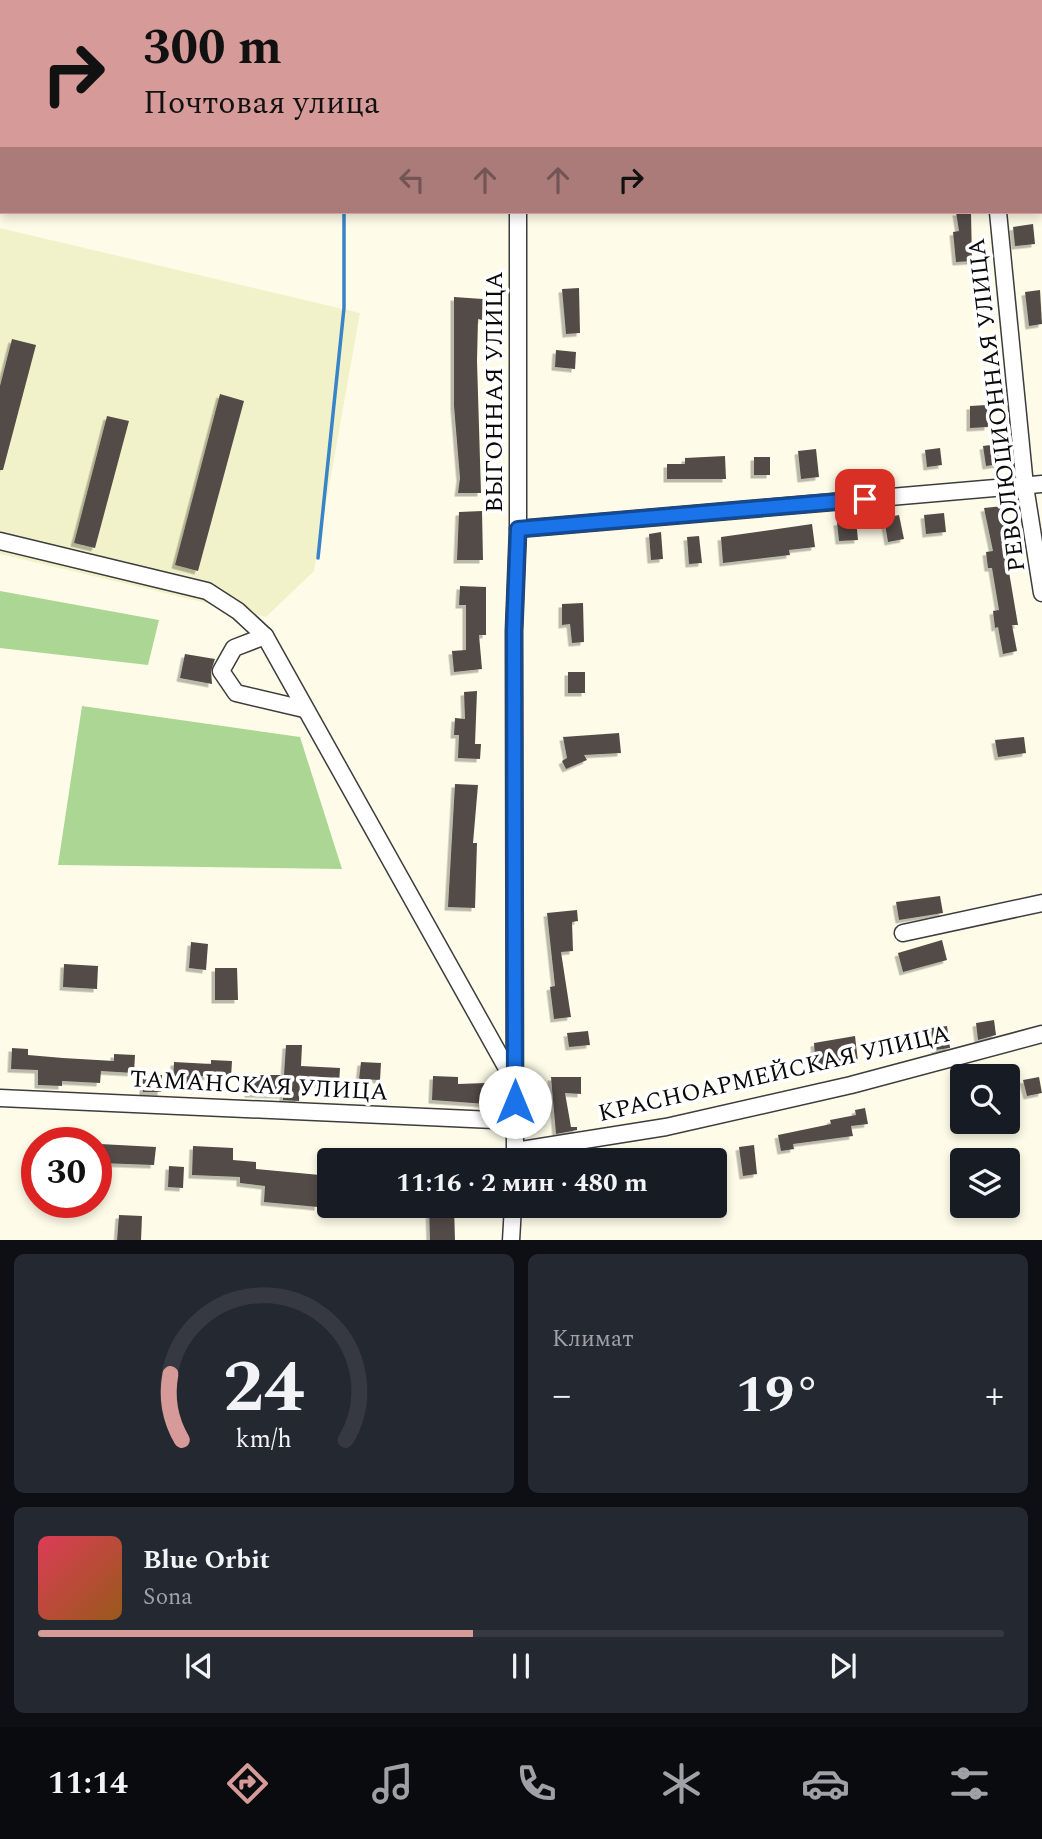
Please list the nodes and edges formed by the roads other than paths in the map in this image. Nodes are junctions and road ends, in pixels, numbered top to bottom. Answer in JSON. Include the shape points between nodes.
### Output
{"nodes":[{"id":1,"x":518,"y":214,"type":"edge"},
{"id":2,"x":998,"y":214,"type":"edge"},
{"id":3,"x":1042,"y":484,"type":"edge"},
{"id":4,"x":1025,"y":486,"type":"junction"},
{"id":5,"x":518,"y":529,"type":"junction"},
{"id":6,"x":0,"y":541,"type":"edge"},
{"id":7,"x":1042,"y":593,"type":"edge"},
{"id":8,"x":265,"y":636,"type":"junction"},
{"id":9,"x":304,"y":709,"type":"junction"},
{"id":10,"x":1042,"y":903,"type":"edge"},
{"id":11,"x":903,"y":933,"type":"dead end"},
{"id":12,"x":1042,"y":1034,"type":"edge"},
{"id":13,"x":515,"y":1083,"type":"junction"},
{"id":14,"x":0,"y":1098,"type":"edge"},
{"id":15,"x":515,"y":1121,"type":"junction"},
{"id":16,"x":515,"y":1148,"type":"edge"},
{"id":17,"x":557,"y":1148,"type":"edge"},
{"id":18,"x":512,"y":1218,"type":"edge"},
{"id":19,"x":511,"y":1240,"type":"edge"}],
"edges":[{"from":1,"to":5,"type":"street","name":"ВЫГОННАЯ УЛИЦА"},
{"from":2,"to":4,"type":"street","name":"РЕВОЛЮЦИОННАЯ УЛИЦА"},
{"from":3,"to":4,"type":"street"},
{"from":4,"to":5,"type":"street"},
{"from":4,"to":7,"type":"street","name":"РЕВОЛЮЦИОННАЯ УЛИЦА"},
{"from":5,"to":13,"type":"street","name":"ВЫГОННАЯ УЛИЦА"},
{"from":6,"to":8,"type":"street","via":[[206,591],[238,611]]},
{"from":8,"to":9,"type":"street"},
{"from":8,"to":9,"type":"street","via":[[234,648],[221,671],[236,693]]},
{"from":9,"to":13,"type":"street"},
{"from":10,"to":11,"type":"street"},
{"from":12,"to":17,"type":"street","name":"КРАСНОАРМЕЙСКАЯ УЛИЦА","via":[[851,1085]]},
{"from":13,"to":15,"type":"street","name":"ВЫГОННАЯ УЛИЦА"},
{"from":14,"to":15,"type":"street","name":"ТАМАНСКАЯ УЛИЦА"},
{"from":15,"to":16,"type":"street","name":"ВЫГОННАЯ УЛИЦА"},
{"from":18,"to":19,"type":"street"}]}
